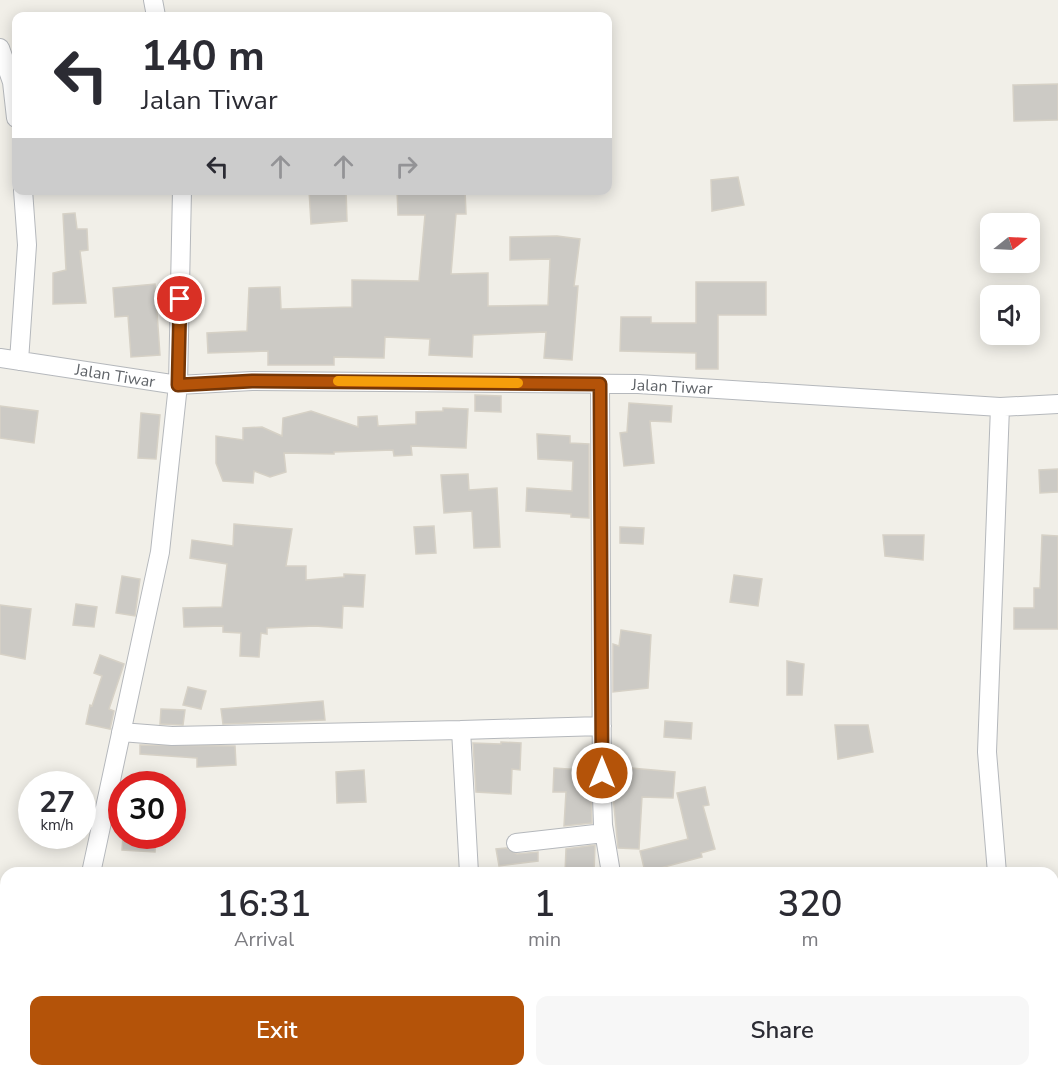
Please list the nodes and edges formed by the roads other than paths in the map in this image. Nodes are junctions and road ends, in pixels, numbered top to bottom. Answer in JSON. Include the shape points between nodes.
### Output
{"nodes":[{"id":1,"x":0,"y":48,"type":"edge"},
{"id":2,"x":12,"y":82,"type":"edge"},
{"id":3,"x":23,"y":195,"type":"edge"},
{"id":4,"x":182,"y":195,"type":"edge"},
{"id":5,"x":0,"y":358,"type":"edge"},
{"id":6,"x":19,"y":361,"type":"junction"},
{"id":7,"x":600,"y":384,"type":"junction"},
{"id":8,"x":178,"y":385,"type":"junction"},
{"id":9,"x":1058,"y":404,"type":"edge"},
{"id":10,"x":1000,"y":407,"type":"junction"},
{"id":11,"x":602,"y":726,"type":"junction"},
{"id":12,"x":461,"y":730,"type":"junction"},
{"id":13,"x":121,"y":732,"type":"junction"},
{"id":14,"x":604,"y":833,"type":"junction"},
{"id":15,"x":516,"y":843,"type":"dead end"},
{"id":16,"x":92,"y":867,"type":"edge"},
{"id":17,"x":465,"y":867,"type":"edge"},
{"id":18,"x":609,"y":867,"type":"edge"},
{"id":19,"x":997,"y":867,"type":"edge"}],
"edges":[{"from":1,"to":2,"type":"street"},
{"from":3,"to":6,"type":"street","via":[[27,245]]},
{"from":4,"to":8,"type":"street"},
{"from":5,"to":6,"type":"street","name":"Jalan Tiwar"},
{"from":6,"to":8,"type":"street","name":"Jalan Tiwar"},
{"from":7,"to":8,"type":"street","name":"Jalan Tiwar","via":[[252,381]]},
{"from":7,"to":10,"type":"street","name":"Jalan Tiwar"},
{"from":7,"to":11,"type":"street"},
{"from":8,"to":13,"type":"street","via":[[160,552]]},
{"from":9,"to":10,"type":"street","name":"Jalan Tiwar"},
{"from":10,"to":19,"type":"street","via":[[987,752]]},
{"from":11,"to":12,"type":"street"},
{"from":11,"to":14,"type":"street"},
{"from":12,"to":13,"type":"street","via":[[172,735]]},
{"from":12,"to":17,"type":"street"},
{"from":13,"to":16,"type":"street"},
{"from":14,"to":15,"type":"street"},
{"from":14,"to":18,"type":"street"}]}
